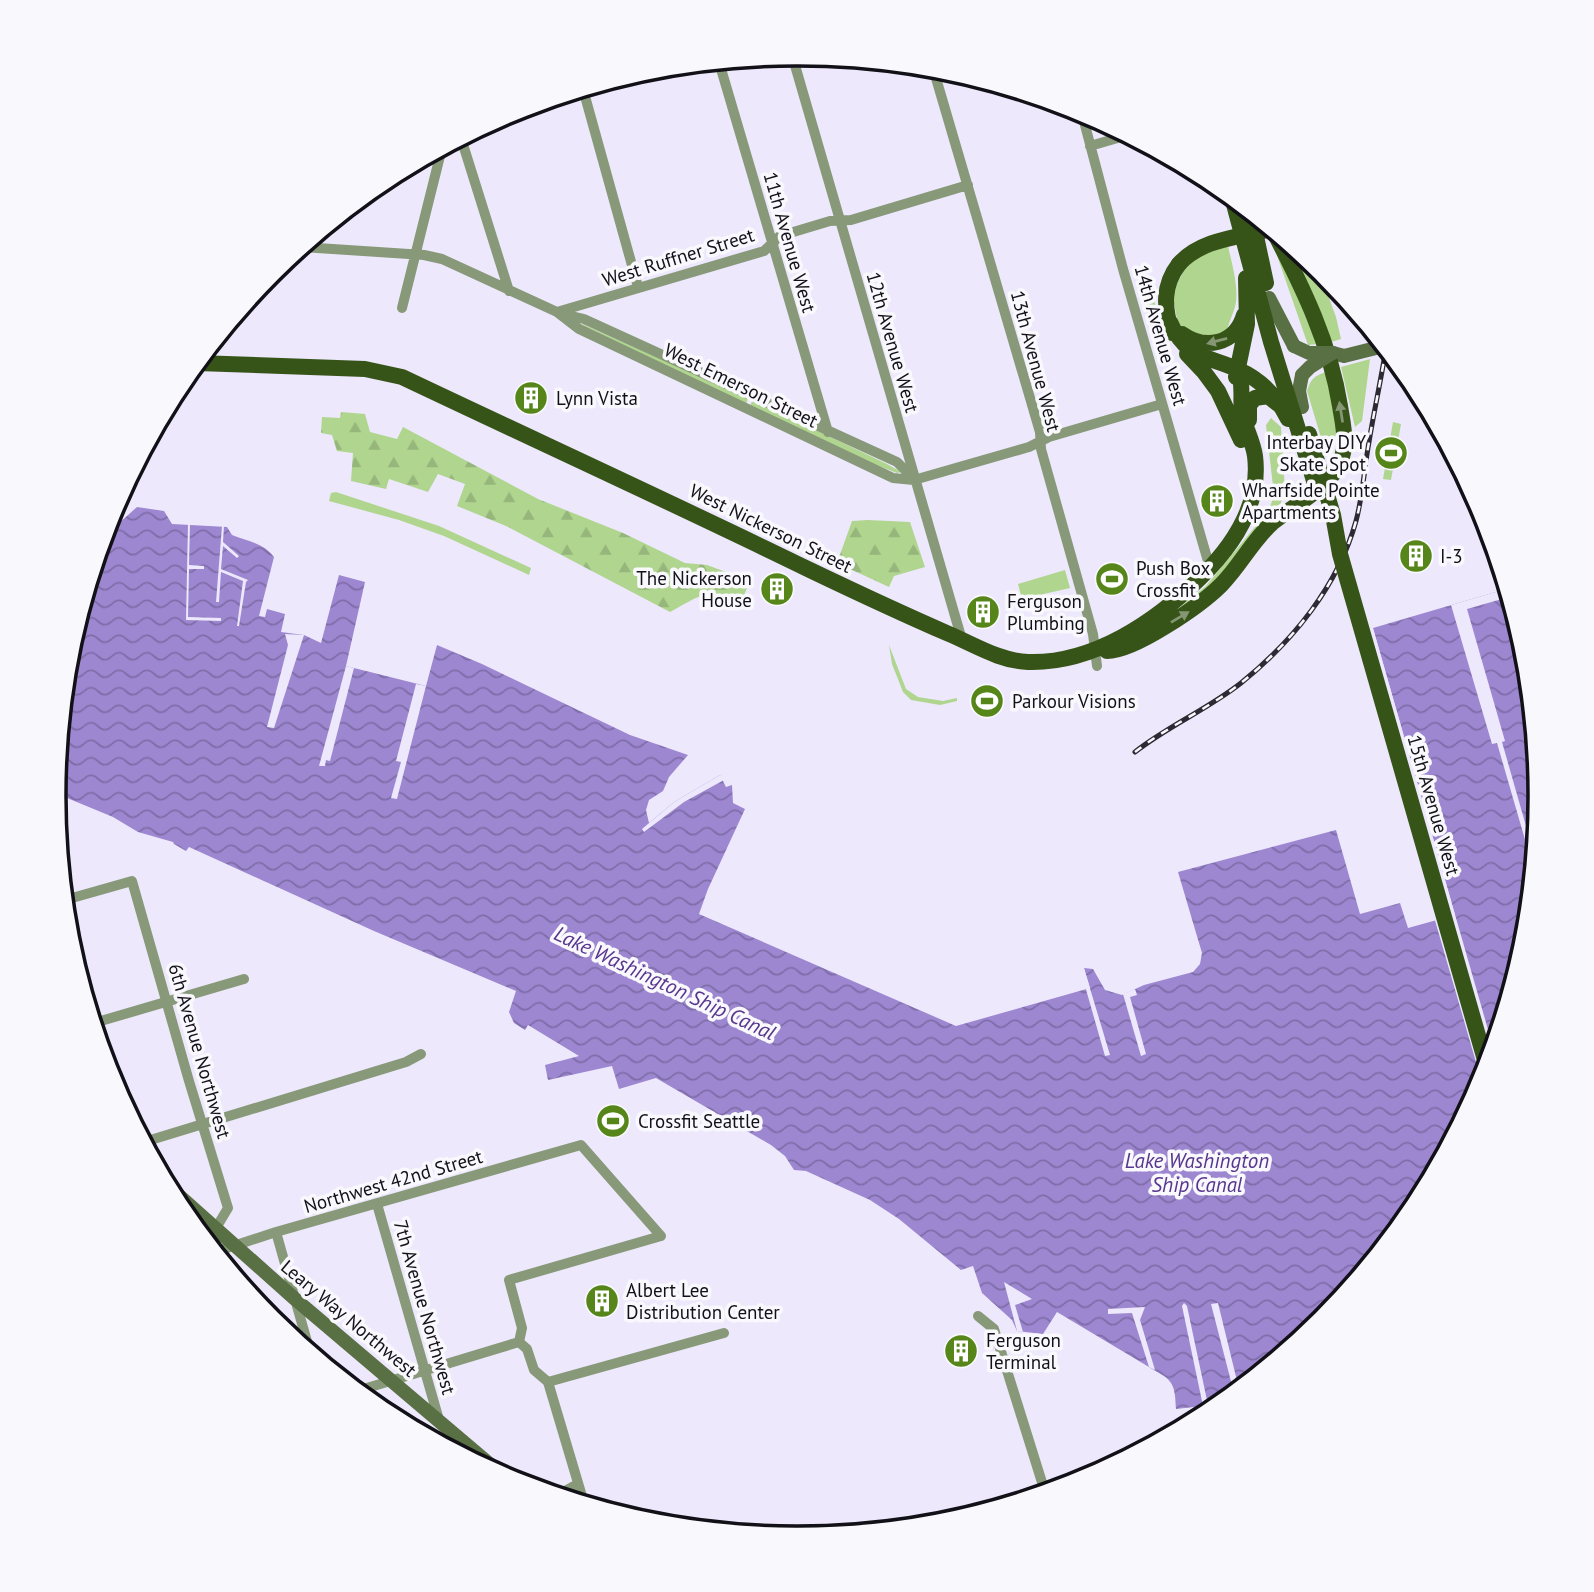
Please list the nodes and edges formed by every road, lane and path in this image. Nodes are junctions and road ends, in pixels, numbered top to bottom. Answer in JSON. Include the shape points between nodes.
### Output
{"nodes":[{"id":1,"x":795,"y":66,"type":"edge"},
{"id":2,"x":722,"y":71,"type":"edge"},
{"id":3,"x":937,"y":80,"type":"edge"},
{"id":4,"x":585,"y":98,"type":"edge"},
{"id":5,"x":1085,"y":126,"type":"edge"},
{"id":6,"x":1114,"y":139,"type":"edge"},
{"id":7,"x":1090,"y":146,"type":"junction"},
{"id":8,"x":464,"y":147,"type":"edge"},
{"id":9,"x":439,"y":160,"type":"edge"},
{"id":10,"x":968,"y":185,"type":"junction"},
{"id":11,"x":1234,"y":211,"type":"edge"},
{"id":12,"x":1236,"y":213,"type":"edge"},
{"id":13,"x":840,"y":220,"type":"junction"},
{"id":14,"x":1254,"y":227,"type":"edge"},
{"id":15,"x":1262,"y":233,"type":"edge"},
{"id":16,"x":772,"y":242,"type":"junction"},
{"id":17,"x":315,"y":248,"type":"edge"},
{"id":18,"x":1284,"y":252,"type":"edge"},
{"id":19,"x":415,"y":254,"type":"junction"},
{"id":20,"x":638,"y":287,"type":"junction"},
{"id":21,"x":509,"y":291,"type":"junction"},
{"id":22,"x":1269,"y":298,"type":"junction"},
{"id":23,"x":1248,"y":302,"type":"junction"},
{"id":24,"x":402,"y":308,"type":"dead end"},
{"id":25,"x":557,"y":312,"type":"junction"},
{"id":26,"x":1170,"y":323,"type":"junction"},
{"id":27,"x":1369,"y":342,"type":"edge"},
{"id":28,"x":1374,"y":348,"type":"edge"},
{"id":29,"x":1333,"y":352,"type":"junction"},
{"id":30,"x":209,"y":363,"type":"edge"},
{"id":31,"x":1238,"y":369,"type":"junction"},
{"id":32,"x":1162,"y":404,"type":"junction"},
{"id":33,"x":1302,"y":407,"type":"junction"},
{"id":34,"x":1283,"y":408,"type":"junction"},
{"id":35,"x":828,"y":432,"type":"junction"},
{"id":36,"x":1302,"y":436,"type":"junction"},
{"id":37,"x":1246,"y":438,"type":"junction"},
{"id":38,"x":1041,"y":441,"type":"junction"},
{"id":39,"x":914,"y":480,"type":"junction"},
{"id":40,"x":1340,"y":554,"type":"junction"},
{"id":41,"x":1210,"y":568,"type":"junction"},
{"id":42,"x":962,"y":640,"type":"junction"},
{"id":43,"x":1096,"y":658,"type":"junction"},
{"id":44,"x":74,"y":897,"type":"edge"},
{"id":45,"x":244,"y":979,"type":"dead end"},
{"id":46,"x":167,"y":1002,"type":"junction"},
{"id":47,"x":102,"y":1021,"type":"edge"},
{"id":48,"x":1482,"y":1049,"type":"edge"},
{"id":49,"x":421,"y":1054,"type":"dead end"},
{"id":50,"x":202,"y":1125,"type":"junction"},
{"id":51,"x":153,"y":1139,"type":"edge"},
{"id":52,"x":377,"y":1204,"type":"junction"},
{"id":53,"x":195,"y":1210,"type":"edge"},
{"id":54,"x":216,"y":1228,"type":"junction"},
{"id":55,"x":276,"y":1232,"type":"junction"},
{"id":56,"x":236,"y":1246,"type":"junction"},
{"id":57,"x":225,"y":1249,"type":"edge"},
{"id":58,"x":295,"y":1299,"type":"junction"},
{"id":59,"x":978,"y":1316,"type":"dead end"},
{"id":60,"x":724,"y":1333,"type":"dead end"},
{"id":61,"x":305,"y":1335,"type":"edge"},
{"id":62,"x":519,"y":1342,"type":"junction"},
{"id":63,"x":425,"y":1369,"type":"junction"},
{"id":64,"x":391,"y":1379,"type":"junction"},
{"id":65,"x":548,"y":1382,"type":"junction"},
{"id":66,"x":369,"y":1387,"type":"edge"},
{"id":67,"x":439,"y":1420,"type":"junction"},
{"id":68,"x":474,"y":1451,"type":"edge"},
{"id":69,"x":1042,"y":1483,"type":"edge"},
{"id":70,"x":578,"y":1484,"type":"junction"},
{"id":71,"x":569,"y":1489,"type":"edge"},
{"id":72,"x":581,"y":1493,"type":"edge"}],
"edges":[{"from":1,"to":13,"type":"street","name":"12th Avenue West"},
{"from":2,"to":16,"type":"street","name":"11th Avenue West"},
{"from":3,"to":10,"type":"street","name":"13th Avenue West"},
{"from":4,"to":20,"type":"street"},
{"from":5,"to":7,"type":"street","name":"14th Avenue West"},
{"from":6,"to":7,"type":"street"},
{"from":7,"to":32,"type":"street","name":"14th Avenue West"},
{"from":8,"to":21,"type":"street"},
{"from":9,"to":19,"type":"street"},
{"from":10,"to":13,"type":"street","name":"West Ruffner Street"},
{"from":10,"to":38,"type":"street","name":"13th Avenue West"},
{"from":11,"to":23,"type":"main road"},
{"from":12,"to":36,"type":"main road","name":"15th Avenue West"},
{"from":13,"to":16,"type":"street","name":"West Ruffner Street"},
{"from":13,"to":39,"type":"street","name":"12th Avenue West"},
{"from":14,"to":22,"type":"main road","name":"15th Avenue West"},
{"from":15,"to":26,"type":"main road","bridge":true,"via":[[1190,253],[1171,276],[1166,294]]},
{"from":16,"to":20,"type":"street","name":"West Ruffner Street","via":[[764,251]]},
{"from":16,"to":35,"type":"street","name":"11th Avenue West"},
{"from":17,"to":19,"type":"street","name":"West Emerson Street"},
{"from":43,"to":18,"type":"main road","one_way":true,"via":[[1189,611],[1222,584],[1270,525],[1327,483],[1337,470],[1344,448],[1333,368],[1323,335]]},
{"from":19,"to":21,"type":"street","name":"West Emerson Street","via":[[442,259]]},
{"from":19,"to":24,"type":"street"},
{"from":20,"to":25,"type":"street","name":"West Ruffner Street"},
{"from":21,"to":25,"type":"street","name":"West Emerson Street"},
{"from":22,"to":29,"type":"main road","bridge":true,"via":[[1294,346],[1309,353]]},
{"from":22,"to":33,"type":"main road","name":"15th Avenue West"},
{"from":23,"to":26,"type":"main road","one_way":true,"via":[[1238,330],[1217,343],[1195,342]]},
{"from":23,"to":31,"type":"main road"},
{"from":25,"to":35,"type":"street","name":"West Emerson Street","via":[[584,319]]},
{"from":25,"to":39,"type":"street","name":"West Emerson Street","via":[[579,329],[832,450],[893,478]]},
{"from":26,"to":31,"type":"main road","via":[[1194,353]]},
{"from":26,"to":37,"type":"main road","via":[[1183,351],[1211,380]]},
{"from":27,"to":29,"type":"main road"},
{"from":28,"to":29,"type":"main road","via":[[1344,356]]},
{"from":29,"to":33,"type":"main road","bridge":true,"via":[[1303,375]]},
{"from":30,"to":42,"type":"main road","name":"West Nickerson Street","via":[[365,369],[402,377]]},
{"from":31,"to":34,"type":"main road","via":[[1266,387]]},
{"from":31,"to":37,"type":"main road","via":[[1234,398]]},
{"from":32,"to":38,"type":"street","name":"West Emerson Street"},
{"from":32,"to":41,"type":"street","name":"14th Avenue West"},
{"from":33,"to":36,"type":"main road","name":"15th Avenue West"},
{"from":34,"to":36,"type":"main road"},
{"from":34,"to":37,"type":"main road","via":[[1268,396],[1255,398],[1248,410]]},
{"from":35,"to":39,"type":"street","name":"West Emerson Street","via":[[897,462]]},
{"from":36,"to":40,"type":"main road","name":"15th Avenue West","bridge":true},
{"from":36,"to":40,"type":"main road","name":"15th Avenue West","bridge":true,"via":[[1333,515]]},
{"from":37,"to":41,"type":"main road","name":"West Nickerson Street","via":[[1254,478],[1252,499],[1241,527]]},
{"from":38,"to":39,"type":"street","name":"West Emerson Street"},
{"from":38,"to":43,"type":"street","name":"13th Avenue West"},
{"from":39,"to":42,"type":"street","name":"12th Avenue West"},
{"from":40,"to":48,"type":"main road","name":"15th Avenue West","bridge":true},
{"from":41,"to":43,"type":"main road","name":"West Nickerson Street","via":[[1157,615]]},
{"from":42,"to":43,"type":"main road","name":"West Nickerson Street","via":[[1026,662]]},
{"from":44,"to":46,"type":"street","name":"6th Avenue Northwest","via":[[132,881]]},
{"from":45,"to":46,"type":"street"},
{"from":46,"to":47,"type":"street"},
{"from":46,"to":50,"type":"street","name":"6th Avenue Northwest"},
{"from":49,"to":50,"type":"street"},
{"from":50,"to":51,"type":"street"},
{"from":50,"to":54,"type":"street","name":"6th Avenue Northwest","via":[[228,1208]]},
{"from":52,"to":55,"type":"street","name":"Northwest 42nd Street"},
{"from":52,"to":62,"type":"street","name":"Northwest 42nd Street","via":[[581,1145],[661,1237],[509,1280],[522,1328]]},
{"from":52,"to":63,"type":"street","name":"7th Avenue Northwest"},
{"from":53,"to":54,"type":"main road","name":"Leary Way Northwest"},
{"from":54,"to":56,"type":"main road","name":"Leary Way Northwest"},
{"from":55,"to":56,"type":"street","name":"Northwest 42nd Street"},
{"from":55,"to":58,"type":"street"},
{"from":56,"to":57,"type":"street","name":"Northwest 42nd Street"},
{"from":56,"to":58,"type":"main road","name":"Leary Way Northwest"},
{"from":58,"to":61,"type":"street"},
{"from":58,"to":64,"type":"main road","name":"Leary Way Northwest"},
{"from":59,"to":69,"type":"street","via":[[994,1329]]},
{"from":60,"to":65,"type":"street"},
{"from":62,"to":63,"type":"street"},
{"from":62,"to":65,"type":"street","via":[[527,1349],[534,1370]]},
{"from":63,"to":64,"type":"street"},
{"from":63,"to":67,"type":"street","name":"7th Avenue Northwest"},
{"from":64,"to":66,"type":"street"},
{"from":64,"to":67,"type":"main road","name":"Leary Way Northwest"},
{"from":65,"to":70,"type":"street"},
{"from":67,"to":68,"type":"main road","name":"Leary Way Northwest"},
{"from":70,"to":71,"type":"street"},
{"from":70,"to":72,"type":"street"}]}
